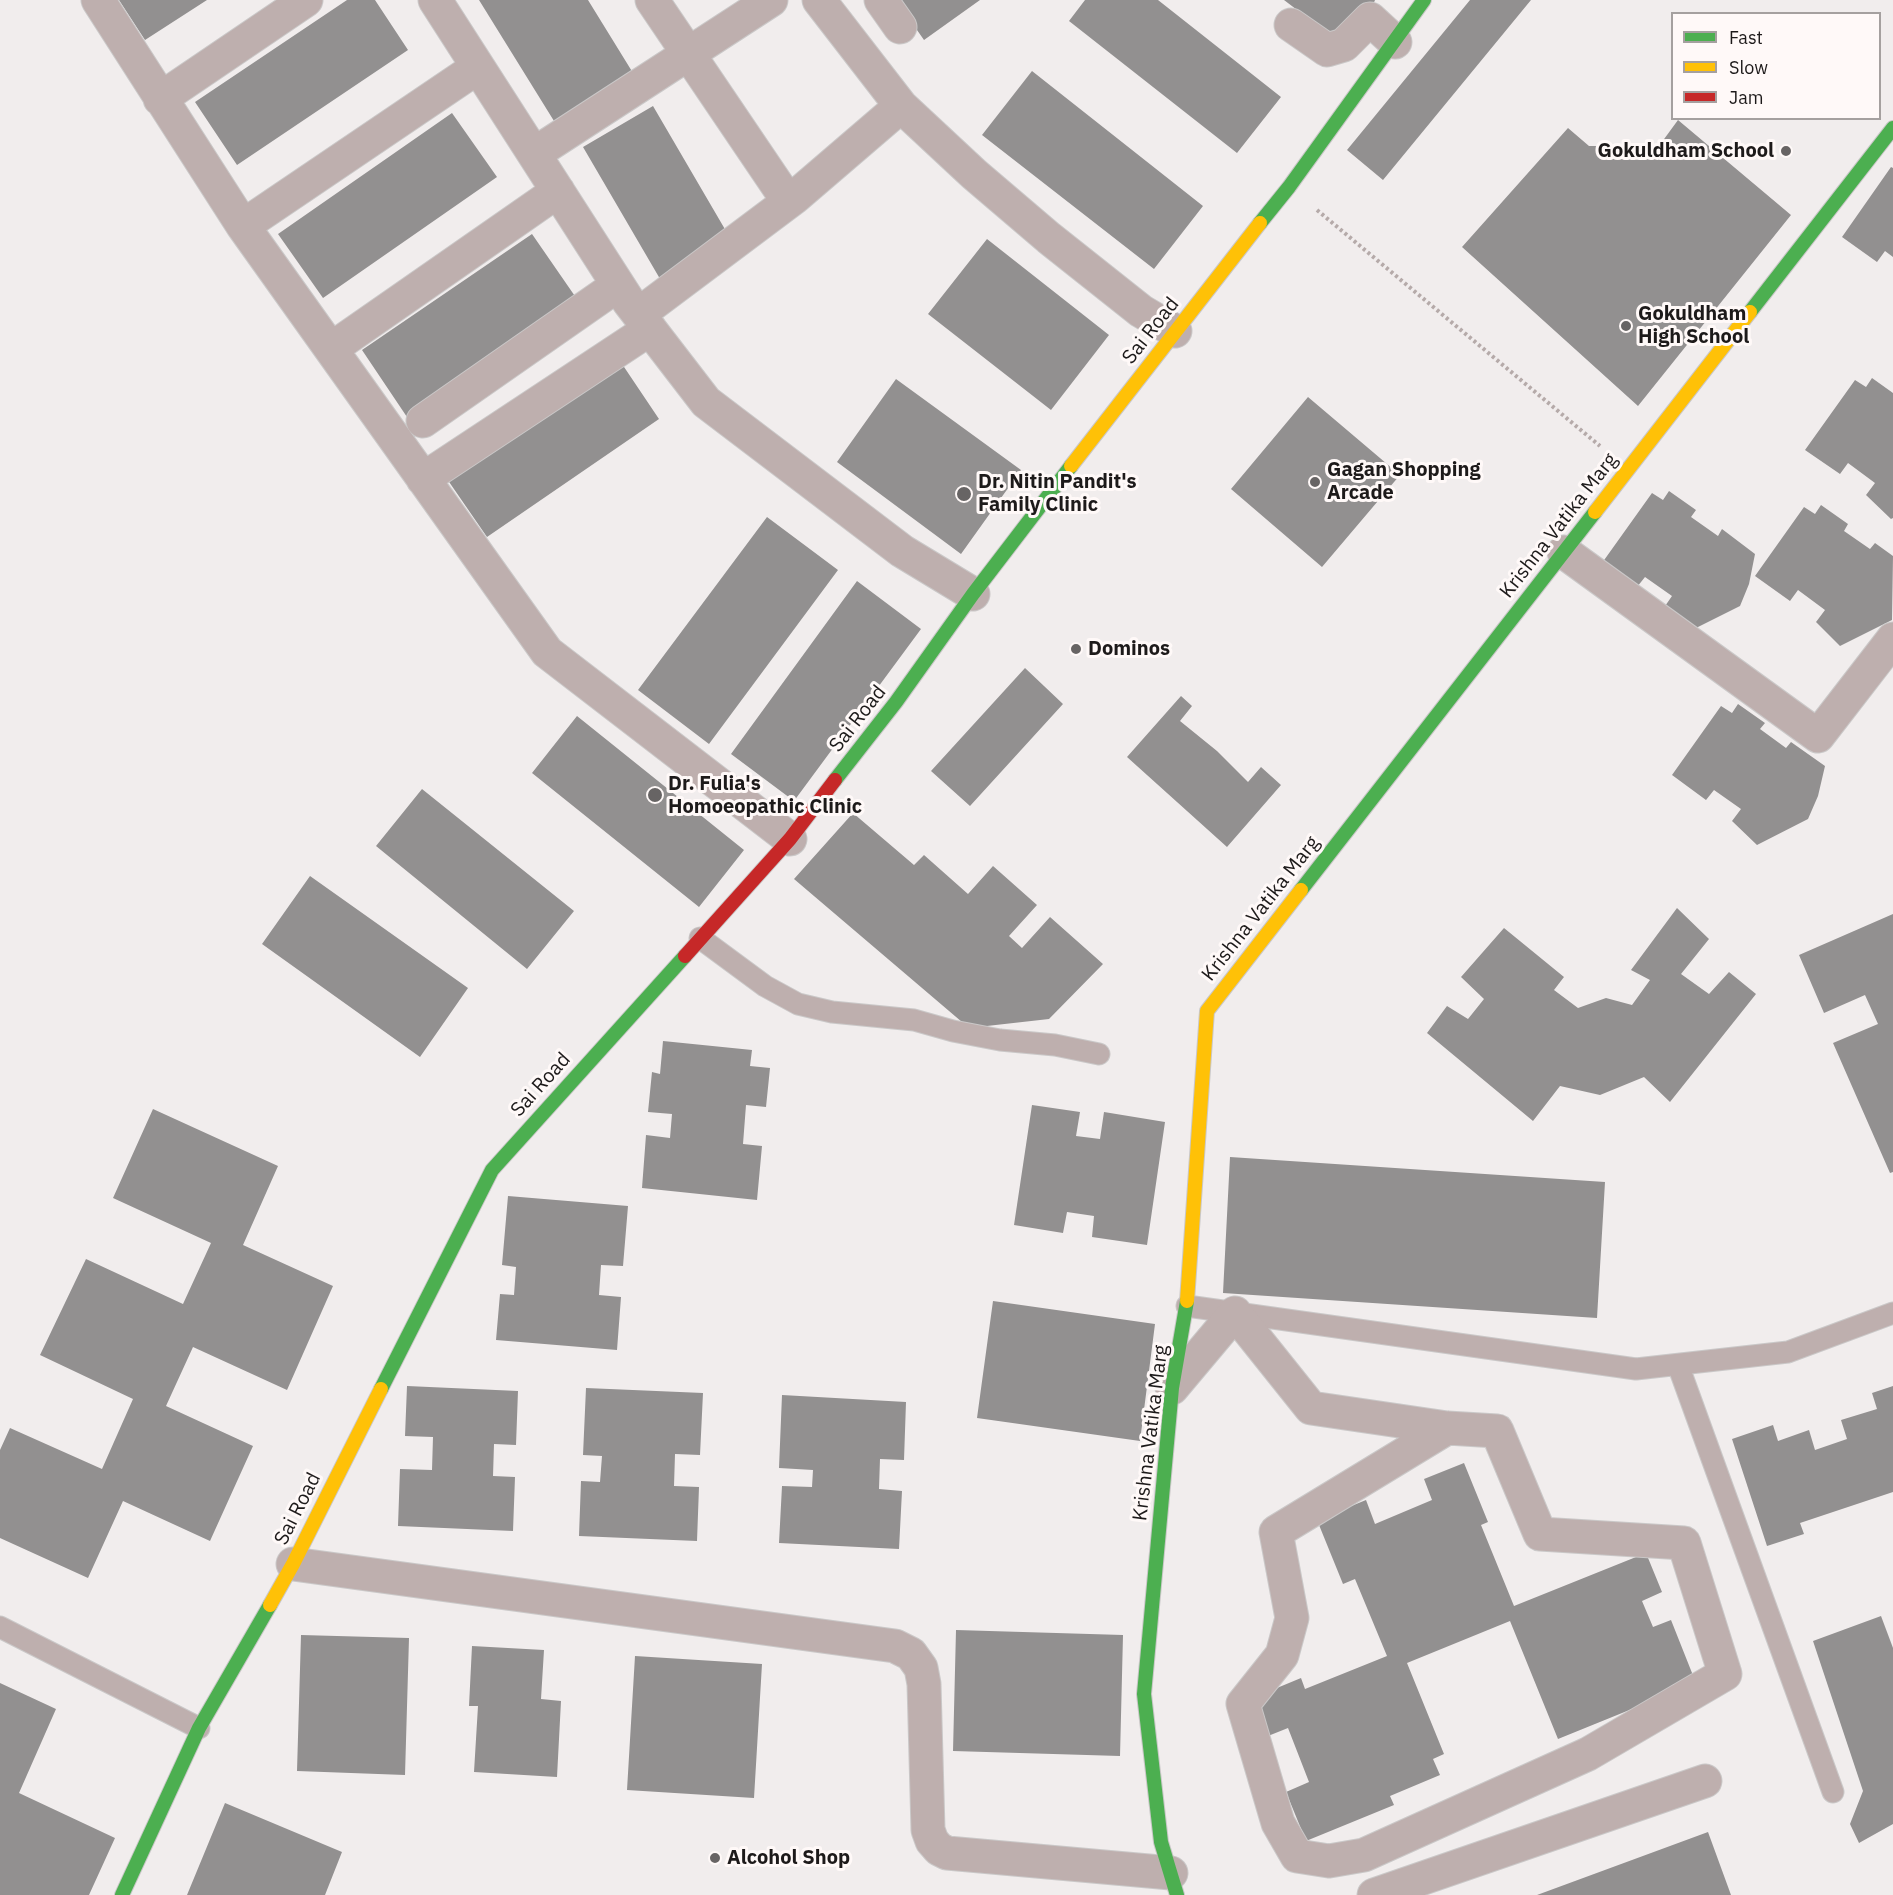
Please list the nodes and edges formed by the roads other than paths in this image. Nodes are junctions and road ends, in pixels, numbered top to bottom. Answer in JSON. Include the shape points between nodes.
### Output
{"nodes":[{"id":1,"x":98,"y":0,"type":"edge"},
{"id":2,"x":306,"y":0,"type":"edge"},
{"id":3,"x":435,"y":0,"type":"edge"},
{"id":4,"x":652,"y":0,"type":"edge"},
{"id":5,"x":771,"y":0,"type":"edge"},
{"id":6,"x":819,"y":0,"type":"edge"},
{"id":7,"x":881,"y":0,"type":"edge"},
{"id":8,"x":1424,"y":0,"type":"edge"},
{"id":9,"x":1376,"y":10,"type":"edge"},
{"id":10,"x":1291,"y":25,"type":"dead end"},
{"id":11,"x":900,"y":27,"type":"dead end"},
{"id":12,"x":1395,"y":42,"type":"junction"},
{"id":13,"x":687,"y":53,"type":"junction"},
{"id":14,"x":478,"y":67,"type":"junction"},
{"id":15,"x":160,"y":99,"type":"junction"},
{"id":16,"x":901,"y":106,"type":"junction"},
{"id":17,"x":1893,"y":128,"type":"edge"},
{"id":18,"x":534,"y":154,"type":"junction"},
{"id":19,"x":558,"y":191,"type":"junction"},
{"id":20,"x":788,"y":201,"type":"junction"},
{"id":21,"x":243,"y":226,"type":"junction"},
{"id":22,"x":618,"y":285,"type":"junction"},
{"id":23,"x":644,"y":321,"type":"junction"},
{"id":24,"x":1175,"y":331,"type":"junction"},
{"id":25,"x":331,"y":349,"type":"junction"},
{"id":26,"x":423,"y":421,"type":"dead end"},
{"id":27,"x":423,"y":479,"type":"junction"},
{"id":28,"x":1564,"y":552,"type":"junction"},
{"id":29,"x":973,"y":594,"type":"junction"},
{"id":30,"x":1893,"y":639,"type":"edge"},
{"id":31,"x":790,"y":838,"type":"junction"},
{"id":32,"x":700,"y":938,"type":"junction"},
{"id":33,"x":1099,"y":1054,"type":"dead end"},
{"id":34,"x":1187,"y":1306,"type":"junction"},
{"id":35,"x":1235,"y":1313,"type":"junction"},
{"id":36,"x":1893,"y":1313,"type":"edge"},
{"id":37,"x":1678,"y":1365,"type":"junction"},
{"id":38,"x":1172,"y":1388,"type":"junction"},
{"id":39,"x":1447,"y":1428,"type":"junction"},
{"id":40,"x":293,"y":1564,"type":"junction"},
{"id":41,"x":0,"y":1627,"type":"edge"},
{"id":42,"x":198,"y":1728,"type":"junction"},
{"id":43,"x":1705,"y":1781,"type":"dead end"},
{"id":44,"x":1833,"y":1792,"type":"dead end"},
{"id":45,"x":1174,"y":1884,"type":"edge"},
{"id":46,"x":122,"y":1895,"type":"edge"},
{"id":47,"x":1374,"y":1895,"type":"edge"}],
"edges":[{"from":1,"to":15,"type":"street"},
{"from":2,"to":15,"type":"street"},
{"from":3,"to":14,"type":"street"},
{"from":4,"to":13,"type":"street"},
{"from":5,"to":13,"type":"street"},
{"from":6,"to":16,"type":"street"},
{"from":7,"to":11,"type":"street"},
{"from":8,"to":12,"type":"street","name":"Sai Road"},
{"from":9,"to":10,"type":"street","via":[[1344,45],[1327,50]]},
{"from":9,"to":12,"type":"street"},
{"from":12,"to":24,"type":"street","name":"Sai Road","via":[[1289,187]]},
{"from":13,"to":18,"type":"street"},
{"from":13,"to":20,"type":"street"},
{"from":14,"to":18,"type":"street"},
{"from":14,"to":21,"type":"street"},
{"from":15,"to":21,"type":"street"},
{"from":16,"to":20,"type":"street"},
{"from":16,"to":24,"type":"street","via":[[1049,238],[1142,311]]},
{"from":17,"to":28,"type":"street","name":"Krishna Vatika Marg"},
{"from":18,"to":19,"type":"street"},
{"from":19,"to":22,"type":"street"},
{"from":19,"to":25,"type":"street"},
{"from":20,"to":23,"type":"street"},
{"from":21,"to":25,"type":"street"},
{"from":22,"to":23,"type":"street"},
{"from":22,"to":26,"type":"street"},
{"from":23,"to":27,"type":"street"},
{"from":23,"to":29,"type":"street","via":[[706,402],[902,551]]},
{"from":24,"to":29,"type":"street","name":"Sai Road"},
{"from":25,"to":27,"type":"street"},
{"from":27,"to":31,"type":"street","via":[[547,652]]},
{"from":28,"to":30,"type":"street","via":[[1818,736]]},
{"from":28,"to":34,"type":"street","name":"Krishna Vatika Marg","via":[[1207,1011]]},
{"from":29,"to":31,"type":"street","name":"Sai Road","via":[[896,702]]},
{"from":31,"to":32,"type":"street","name":"Sai Road"},
{"from":32,"to":33,"type":"lane","via":[[765,986],[798,1004],[832,1012],[914,1020],[1000,1040]]},
{"from":32,"to":40,"type":"street","name":"Sai Road","via":[[492,1170]]},
{"from":34,"to":35,"type":"lane"},
{"from":34,"to":38,"type":"street","name":"Krishna Vatika Marg"},
{"from":35,"to":37,"type":"lane","via":[[1636,1369]]},
{"from":35,"to":38,"type":"street"},
{"from":35,"to":39,"type":"street","via":[[1311,1408]]},
{"from":36,"to":37,"type":"lane","via":[[1788,1352]]},
{"from":37,"to":44,"type":"lane"},
{"from":38,"to":45,"type":"street","name":"Krishna Vatika Marg","via":[[1144,1694],[1161,1842]]},
{"from":39,"to":39,"type":"street","via":[[1276,1532],[1292,1618],[1282,1655],[1243,1704],[1278,1823],[1296,1856],[1329,1861],[1364,1856],[1588,1754],[1725,1674],[1684,1543],[1540,1534],[1497,1431]]},
{"from":40,"to":42,"type":"street","name":"Sai Road"},
{"from":40,"to":45,"type":"street","via":[[895,1646],[911,1654],[921,1668],[928,1830],[939,1849]]},
{"from":41,"to":42,"type":"lane"},
{"from":42,"to":46,"type":"street","name":"Sai Road"},
{"from":43,"to":47,"type":"street"}]}
